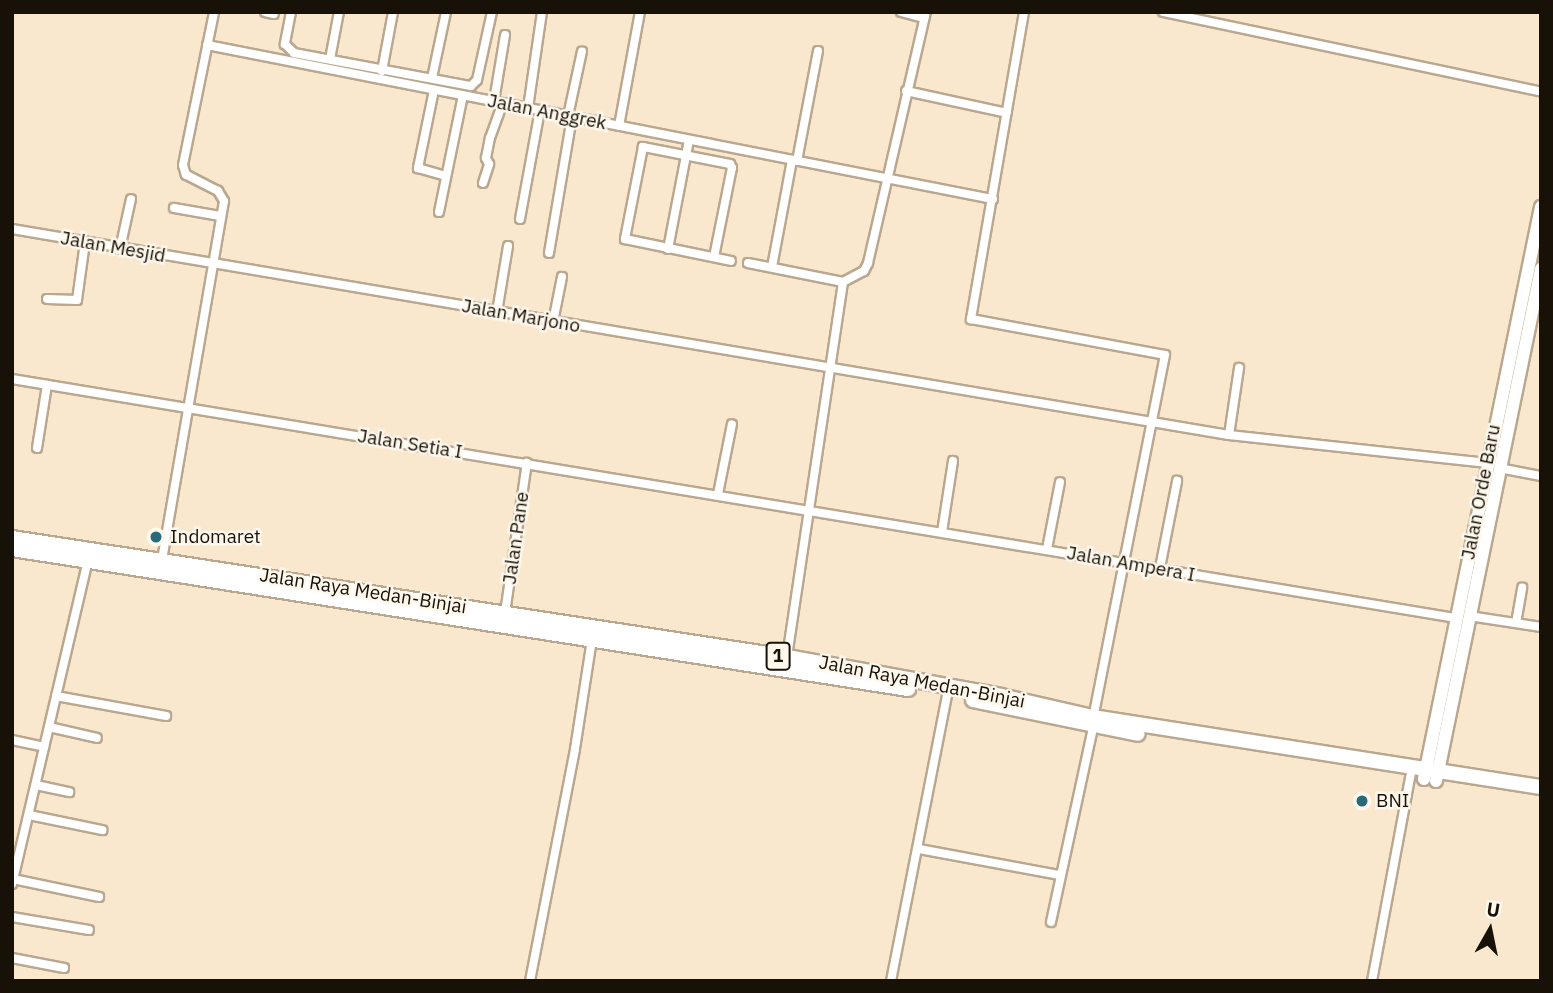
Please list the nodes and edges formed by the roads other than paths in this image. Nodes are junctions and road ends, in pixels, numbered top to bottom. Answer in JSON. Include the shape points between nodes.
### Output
{"nodes":[{"id":1,"x":213,"y":12,"type":"edge"},
{"id":2,"x":291,"y":12,"type":"edge"},
{"id":3,"x":339,"y":12,"type":"edge"},
{"id":4,"x":393,"y":12,"type":"edge"},
{"id":5,"x":446,"y":12,"type":"edge"},
{"id":6,"x":492,"y":12,"type":"edge"},
{"id":7,"x":542,"y":12,"type":"edge"},
{"id":8,"x":640,"y":12,"type":"edge"},
{"id":9,"x":901,"y":12,"type":"edge"},
{"id":10,"x":1024,"y":12,"type":"edge"},
{"id":11,"x":1163,"y":12,"type":"edge"},
{"id":12,"x":925,"y":15,"type":"edge"},
{"id":13,"x":505,"y":34,"type":"dead end"},
{"id":14,"x":207,"y":45,"type":"junction"},
{"id":15,"x":582,"y":51,"type":"dead end"},
{"id":16,"x":818,"y":51,"type":"dead end"},
{"id":17,"x":330,"y":59,"type":"junction"},
{"id":18,"x":383,"y":69,"type":"junction"},
{"id":19,"x":432,"y":78,"type":"junction"},
{"id":20,"x":380,"y":79,"type":"junction"},
{"id":21,"x":433,"y":90,"type":"junction"},
{"id":22,"x":906,"y":91,"type":"junction"},
{"id":23,"x":1541,"y":92,"type":"edge"},
{"id":24,"x":463,"y":95,"type":"junction"},
{"id":25,"x":499,"y":102,"type":"junction"},
{"id":26,"x":528,"y":108,"type":"junction"},
{"id":27,"x":540,"y":110,"type":"junction"},
{"id":28,"x":1007,"y":113,"type":"junction"},
{"id":29,"x":570,"y":116,"type":"junction"},
{"id":30,"x":619,"y":126,"type":"junction"},
{"id":31,"x":689,"y":140,"type":"junction"},
{"id":32,"x":686,"y":153,"type":"junction"},
{"id":33,"x":794,"y":161,"type":"junction"},
{"id":34,"x":446,"y":176,"type":"junction"},
{"id":35,"x":887,"y":179,"type":"junction"},
{"id":36,"x":483,"y":183,"type":"dead end"},
{"id":37,"x":131,"y":199,"type":"dead end"},
{"id":38,"x":993,"y":199,"type":"junction"},
{"id":39,"x":1541,"y":207,"type":"edge"},
{"id":40,"x":174,"y":208,"type":"dead end"},
{"id":41,"x":439,"y":212,"type":"dead end"},
{"id":42,"x":220,"y":216,"type":"junction"},
{"id":43,"x":520,"y":219,"type":"dead end"},
{"id":44,"x":1539,"y":222,"type":"edge"},
{"id":45,"x":12,"y":229,"type":"edge"},
{"id":46,"x":85,"y":242,"type":"junction"},
{"id":47,"x":508,"y":246,"type":"dead end"},
{"id":48,"x":120,"y":248,"type":"junction"},
{"id":49,"x":668,"y":249,"type":"junction"},
{"id":50,"x":549,"y":253,"type":"dead end"},
{"id":51,"x":714,"y":257,"type":"junction"},
{"id":52,"x":731,"y":261,"type":"dead end"},
{"id":53,"x":748,"y":262,"type":"dead end"},
{"id":54,"x":214,"y":264,"type":"junction"},
{"id":55,"x":772,"y":267,"type":"junction"},
{"id":56,"x":1541,"y":269,"type":"edge"},
{"id":57,"x":562,"y":277,"type":"dead end"},
{"id":58,"x":843,"y":282,"type":"junction"},
{"id":59,"x":47,"y":299,"type":"dead end"},
{"id":60,"x":496,"y":312,"type":"junction"},
{"id":61,"x":553,"y":322,"type":"junction"},
{"id":62,"x":827,"y":368,"type":"junction"},
{"id":63,"x":1239,"y":368,"type":"dead end"},
{"id":64,"x":1513,"y":368,"type":"junction"},
{"id":65,"x":12,"y":379,"type":"edge"},
{"id":66,"x":47,"y":385,"type":"junction"},
{"id":67,"x":189,"y":408,"type":"junction"},
{"id":68,"x":1154,"y":423,"type":"junction"},
{"id":69,"x":732,"y":424,"type":"dead end"},
{"id":70,"x":1229,"y":435,"type":"junction"},
{"id":71,"x":37,"y":447,"type":"dead end"},
{"id":72,"x":953,"y":461,"type":"dead end"},
{"id":73,"x":527,"y":463,"type":"junction"},
{"id":74,"x":1493,"y":466,"type":"junction"},
{"id":75,"x":1541,"y":476,"type":"edge"},
{"id":76,"x":1177,"y":481,"type":"dead end"},
{"id":77,"x":1060,"y":482,"type":"dead end"},
{"id":78,"x":718,"y":494,"type":"junction"},
{"id":79,"x":807,"y":509,"type":"junction"},
{"id":80,"x":942,"y":532,"type":"junction"},
{"id":81,"x":12,"y":538,"type":"edge"},
{"id":82,"x":12,"y":549,"type":"edge"},
{"id":83,"x":1047,"y":550,"type":"junction"},
{"id":84,"x":89,"y":555,"type":"junction"},
{"id":85,"x":162,"y":560,"type":"junction"},
{"id":86,"x":1123,"y":562,"type":"junction"},
{"id":87,"x":1160,"y":569,"type":"junction"},
{"id":88,"x":1522,"y":588,"type":"dead end"},
{"id":89,"x":505,"y":613,"type":"junction"},
{"id":90,"x":1463,"y":617,"type":"junction"},
{"id":91,"x":1516,"y":623,"type":"junction"},
{"id":92,"x":1541,"y":627,"type":"edge"},
{"id":93,"x":592,"y":639,"type":"junction"},
{"id":94,"x":656,"y":643,"type":"junction"},
{"id":95,"x":787,"y":657,"type":"junction"},
{"id":96,"x":947,"y":695,"type":"junction"},
{"id":97,"x":56,"y":696,"type":"junction"},
{"id":98,"x":166,"y":716,"type":"dead end"},
{"id":99,"x":1093,"y":722,"type":"junction"},
{"id":100,"x":49,"y":727,"type":"junction"},
{"id":101,"x":97,"y":738,"type":"dead end"},
{"id":102,"x":12,"y":740,"type":"edge"},
{"id":103,"x":44,"y":747,"type":"junction"},
{"id":104,"x":1424,"y":774,"type":"junction"},
{"id":105,"x":36,"y":785,"type":"junction"},
{"id":106,"x":1541,"y":787,"type":"edge"},
{"id":107,"x":69,"y":792,"type":"dead end"},
{"id":108,"x":1541,"y":796,"type":"edge"},
{"id":109,"x":29,"y":815,"type":"junction"},
{"id":110,"x":102,"y":830,"type":"dead end"},
{"id":111,"x":919,"y":849,"type":"junction"},
{"id":112,"x":1059,"y":875,"type":"junction"},
{"id":113,"x":13,"y":881,"type":"edge"},
{"id":114,"x":99,"y":897,"type":"dead end"},
{"id":115,"x":12,"y":917,"type":"edge"},
{"id":116,"x":1051,"y":922,"type":"dead end"},
{"id":117,"x":89,"y":930,"type":"dead end"},
{"id":118,"x":12,"y":958,"type":"edge"},
{"id":119,"x":64,"y":968,"type":"dead end"},
{"id":120,"x":530,"y":981,"type":"edge"},
{"id":121,"x":891,"y":981,"type":"edge"},
{"id":122,"x":1372,"y":981,"type":"edge"}],
"edges":[{"from":1,"to":14,"type":"street"},
{"from":2,"to":17,"type":"street","via":[[287,49]]},
{"from":3,"to":17,"type":"street"},
{"from":4,"to":18,"type":"street"},
{"from":5,"to":19,"type":"street"},
{"from":6,"to":19,"type":"street","via":[[475,84]]},
{"from":7,"to":26,"type":"street"},
{"from":8,"to":30,"type":"street"},
{"from":9,"to":12,"type":"street"},
{"from":10,"to":28,"type":"street"},
{"from":11,"to":23,"type":"street"},
{"from":12,"to":22,"type":"street"},
{"from":13,"to":25,"type":"street"},
{"from":14,"to":20,"type":"street","name":"Jalan Anggrek"},
{"from":14,"to":42,"type":"street","via":[[183,165],[187,175],[222,194]]},
{"from":15,"to":29,"type":"street"},
{"from":16,"to":33,"type":"street"},
{"from":17,"to":18,"type":"street"},
{"from":18,"to":19,"type":"street"},
{"from":18,"to":20,"type":"street"},
{"from":20,"to":21,"type":"street","name":"Jalan Anggrek"},
{"from":21,"to":24,"type":"street","name":"Jalan Anggrek"},
{"from":21,"to":34,"type":"street","via":[[418,168]]},
{"from":22,"to":28,"type":"street"},
{"from":22,"to":35,"type":"street"},
{"from":24,"to":25,"type":"street","name":"Jalan Anggrek"},
{"from":24,"to":34,"type":"street"},
{"from":25,"to":26,"type":"street","name":"Jalan Anggrek"},
{"from":25,"to":36,"type":"street"},
{"from":26,"to":27,"type":"street","name":"Jalan Anggrek"},
{"from":27,"to":29,"type":"street","name":"Jalan Anggrek"},
{"from":27,"to":43,"type":"street"},
{"from":28,"to":38,"type":"street"},
{"from":29,"to":30,"type":"street","name":"Jalan Anggrek"},
{"from":29,"to":50,"type":"street"},
{"from":30,"to":31,"type":"street","name":"Jalan Anggrek"},
{"from":31,"to":32,"type":"street"},
{"from":31,"to":33,"type":"street","name":"Jalan Anggrek"},
{"from":32,"to":49,"type":"street"},
{"from":32,"to":49,"type":"street","via":[[643,147],[625,236]]},
{"from":32,"to":51,"type":"street","via":[[726,161],[732,168]]},
{"from":33,"to":35,"type":"street","name":"Jalan Anggrek"},
{"from":33,"to":55,"type":"street"},
{"from":34,"to":41,"type":"street"},
{"from":35,"to":38,"type":"street","name":"Jalan Anggrek"},
{"from":35,"to":58,"type":"street","via":[[868,262],[864,271]]},
{"from":37,"to":48,"type":"street"},
{"from":38,"to":68,"type":"street","via":[[971,319],[1165,355]]},
{"from":39,"to":44,"type":"main road","name":"Jalan Orde Baru"},
{"from":40,"to":42,"type":"street"},
{"from":42,"to":54,"type":"street"},
{"from":44,"to":64,"type":"main road","name":"Jalan Orde Baru"},
{"from":45,"to":46,"type":"street","name":"Jalan Mesjid"},
{"from":46,"to":48,"type":"street","name":"Jalan Mesjid"},
{"from":46,"to":59,"type":"street","via":[[77,300]]},
{"from":47,"to":60,"type":"street"},
{"from":48,"to":54,"type":"street","name":"Jalan Mesjid"},
{"from":49,"to":51,"type":"street"},
{"from":51,"to":52,"type":"street"},
{"from":53,"to":55,"type":"street"},
{"from":54,"to":60,"type":"street","name":"Jalan Marjono"},
{"from":54,"to":67,"type":"street"},
{"from":55,"to":58,"type":"street"},
{"from":56,"to":64,"type":"main road","name":"Jalan Orde Baru"},
{"from":57,"to":61,"type":"street"},
{"from":58,"to":62,"type":"street"},
{"from":60,"to":61,"type":"street","name":"Jalan Marjono"},
{"from":61,"to":62,"type":"street","name":"Jalan Marjono"},
{"from":62,"to":68,"type":"street","name":"Jalan Marjono"},
{"from":62,"to":79,"type":"street"},
{"from":63,"to":70,"type":"street"},
{"from":64,"to":74,"type":"main road","name":"Jalan Orde Baru"},
{"from":65,"to":66,"type":"street","name":"Jalan Setia I"},
{"from":66,"to":67,"type":"street","name":"Jalan Setia I"},
{"from":66,"to":71,"type":"street"},
{"from":67,"to":73,"type":"street","name":"Jalan Setia I"},
{"from":67,"to":85,"type":"street"},
{"from":68,"to":70,"type":"street","name":"Jalan Marjono"},
{"from":68,"to":86,"type":"street"},
{"from":69,"to":78,"type":"street"},
{"from":70,"to":74,"type":"street","name":"Jalan Marjono"},
{"from":72,"to":80,"type":"street"},
{"from":73,"to":78,"type":"street","name":"Jalan Setia I"},
{"from":73,"to":89,"type":"street","name":"Jalan Pane"},
{"from":74,"to":75,"type":"street","name":"Jalan Marjono"},
{"from":74,"to":90,"type":"main road","name":"Jalan Orde Baru"},
{"from":76,"to":87,"type":"street"},
{"from":77,"to":83,"type":"street"},
{"from":78,"to":79,"type":"street","name":"Jalan Setia I"},
{"from":79,"to":80,"type":"street","name":"Jalan Ampera I"},
{"from":79,"to":95,"type":"street"},
{"from":80,"to":83,"type":"street","name":"Jalan Ampera I"},
{"from":81,"to":84,"type":"highway","name":"Jalan Raya Medan-Binjai","number":"1"},
{"from":82,"to":84,"type":"highway","name":"Jalan Raya Medan-Binjai","number":"1"},
{"from":83,"to":86,"type":"street","name":"Jalan Ampera I"},
{"from":84,"to":85,"type":"highway","name":"Jalan Raya Medan-Binjai","number":"1"},
{"from":84,"to":93,"type":"highway","name":"Jalan Raya Medan-Binjai","number":"1"},
{"from":84,"to":97,"type":"street"},
{"from":85,"to":89,"type":"highway","name":"Jalan Raya Medan-Binjai","number":"1"},
{"from":86,"to":87,"type":"street","name":"Jalan Ampera I"},
{"from":86,"to":99,"type":"street"},
{"from":87,"to":90,"type":"street","name":"Jalan Ampera I"},
{"from":88,"to":91,"type":"street"},
{"from":89,"to":94,"type":"highway","name":"Jalan Raya Medan-Binjai","number":"1"},
{"from":90,"to":91,"type":"street","name":"Jalan Ampera I"},
{"from":90,"to":104,"type":"main road","name":"Jalan Orde Baru"},
{"from":91,"to":92,"type":"street","name":"Jalan Ampera I"},
{"from":93,"to":94,"type":"highway","name":"Jalan Raya Medan-Binjai","number":"1"},
{"from":93,"to":120,"type":"street"},
{"from":94,"to":95,"type":"highway","name":"Jalan Raya Medan-Binjai","number":"1"},
{"from":94,"to":96,"type":"highway","name":"Jalan Raya Medan-Binjai","number":"1"},
{"from":95,"to":99,"type":"highway","name":"Jalan Raya Medan-Binjai","number":"1","via":[[1001,696]]},
{"from":96,"to":99,"type":"highway","name":"Jalan Raya Medan-Binjai","number":"1"},
{"from":96,"to":111,"type":"street"},
{"from":97,"to":98,"type":"street"},
{"from":97,"to":100,"type":"street"},
{"from":99,"to":104,"type":"highway","name":"Jalan Raya Medan-Binjai","number":"1"},
{"from":99,"to":112,"type":"street"},
{"from":100,"to":101,"type":"street"},
{"from":100,"to":103,"type":"street"},
{"from":102,"to":103,"type":"street"},
{"from":103,"to":105,"type":"street"},
{"from":104,"to":106,"type":"highway","name":"Jalan Raya Medan-Binjai","number":"1"},
{"from":104,"to":108,"type":"highway","name":"Jalan Raya Medan-Binjai","number":"1"},
{"from":104,"to":122,"type":"street"},
{"from":105,"to":107,"type":"street"},
{"from":105,"to":109,"type":"street"},
{"from":109,"to":110,"type":"street"},
{"from":109,"to":113,"type":"street"},
{"from":111,"to":112,"type":"street"},
{"from":111,"to":121,"type":"street"},
{"from":112,"to":116,"type":"street"},
{"from":113,"to":114,"type":"street"},
{"from":115,"to":117,"type":"street"},
{"from":118,"to":119,"type":"street"}]}
